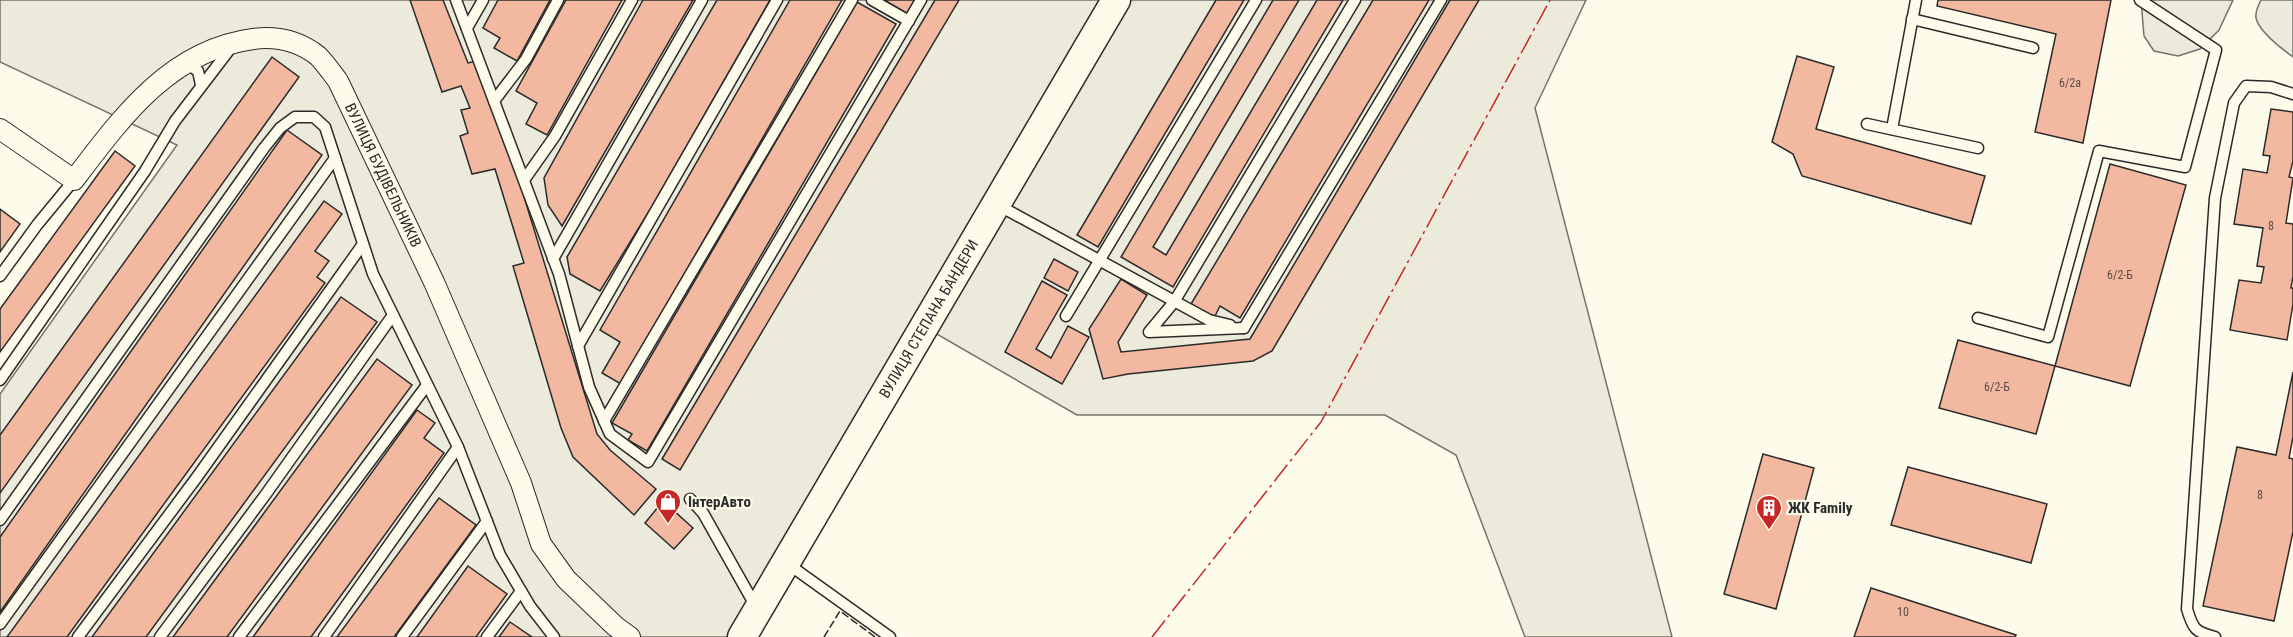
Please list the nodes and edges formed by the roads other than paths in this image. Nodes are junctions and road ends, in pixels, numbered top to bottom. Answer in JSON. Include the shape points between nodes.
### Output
{"nodes":[{"id":1,"x":456,"y":0,"type":"edge"},
{"id":2,"x":483,"y":0,"type":"edge"},
{"id":3,"x":558,"y":0,"type":"edge"},
{"id":4,"x":632,"y":0,"type":"edge"},
{"id":5,"x":702,"y":0,"type":"edge"},
{"id":6,"x":777,"y":0,"type":"edge"},
{"id":7,"x":852,"y":0,"type":"edge"},
{"id":8,"x":872,"y":0,"type":"edge"},
{"id":9,"x":921,"y":0,"type":"edge"},
{"id":10,"x":1116,"y":0,"type":"edge"},
{"id":11,"x":1256,"y":0,"type":"edge"},
{"id":12,"x":1355,"y":0,"type":"edge"},
{"id":13,"x":1441,"y":0,"type":"edge"},
{"id":14,"x":1916,"y":0,"type":"edge"},
{"id":15,"x":2140,"y":0,"type":"edge"},
{"id":16,"x":1912,"y":19,"type":"junction"},
{"id":17,"x":909,"y":21,"type":"junction"},
{"id":18,"x":467,"y":28,"type":"junction"},
{"id":19,"x":236,"y":41,"type":"junction"},
{"id":20,"x":2033,"y":48,"type":"dead end"},
{"id":21,"x":186,"y":63,"type":"junction"},
{"id":22,"x":201,"y":85,"type":"junction"},
{"id":23,"x":2293,"y":94,"type":"edge"},
{"id":24,"x":494,"y":101,"type":"junction"},
{"id":25,"x":1867,"y":124,"type":"dead end"},
{"id":26,"x":0,"y":129,"type":"edge"},
{"id":27,"x":1892,"y":129,"type":"junction"},
{"id":28,"x":1978,"y":147,"type":"dead end"},
{"id":29,"x":335,"y":158,"type":"junction"},
{"id":30,"x":74,"y":180,"type":"junction"},
{"id":31,"x":524,"y":180,"type":"junction"},
{"id":32,"x":996,"y":204,"type":"junction"},
{"id":33,"x":363,"y":244,"type":"junction"},
{"id":34,"x":553,"y":259,"type":"junction"},
{"id":35,"x":1100,"y":261,"type":"junction"},
{"id":36,"x":0,"y":276,"type":"edge"},
{"id":37,"x":1174,"y":302,"type":"junction"},
{"id":38,"x":393,"y":315,"type":"junction"},
{"id":39,"x":1066,"y":316,"type":"dead end"},
{"id":40,"x":1978,"y":318,"type":"dead end"},
{"id":41,"x":1244,"y":328,"type":"junction"},
{"id":42,"x":578,"y":346,"type":"junction"},
{"id":43,"x":0,"y":380,"type":"edge"},
{"id":44,"x":427,"y":385,"type":"junction"},
{"id":45,"x":604,"y":421,"type":"junction"},
{"id":46,"x":458,"y":447,"type":"junction"},
{"id":47,"x":690,"y":499,"type":"dead end"},
{"id":48,"x":0,"y":520,"type":"edge"},
{"id":49,"x":487,"y":521,"type":"junction"},
{"id":50,"x":785,"y":562,"type":"junction"},
{"id":51,"x":521,"y":591,"type":"junction"},
{"id":52,"x":758,"y":610,"type":"junction"},
{"id":53,"x":0,"y":624,"type":"edge"},
{"id":54,"x":78,"y":637,"type":"edge"},
{"id":55,"x":160,"y":637,"type":"edge"},
{"id":56,"x":239,"y":637,"type":"edge"},
{"id":57,"x":324,"y":637,"type":"edge"},
{"id":58,"x":402,"y":637,"type":"edge"},
{"id":59,"x":488,"y":637,"type":"edge"},
{"id":60,"x":554,"y":637,"type":"edge"},
{"id":61,"x":630,"y":637,"type":"edge"},
{"id":62,"x":742,"y":637,"type":"edge"},
{"id":63,"x":890,"y":637,"type":"edge"},
{"id":64,"x":2215,"y":637,"type":"edge"}],
"edges":[{"from":1,"to":18,"type":"lane"},
{"from":2,"to":18,"type":"lane"},
{"from":3,"to":24,"type":"lane","via":[[526,59]]},
{"from":4,"to":31,"type":"lane","via":[[555,136]]},
{"from":5,"to":34,"type":"lane"},
{"from":6,"to":42,"type":"lane"},
{"from":7,"to":45,"type":"lane"},
{"from":8,"to":17,"type":"lane"},
{"from":9,"to":17,"type":"lane"},
{"from":10,"to":32,"type":"main road","name":"ВУЛИЦЯ СТЕПАНА БАНДЕРИ"},
{"from":11,"to":35,"type":"lane"},
{"from":12,"to":37,"type":"lane"},
{"from":13,"to":41,"type":"lane"},
{"from":14,"to":16,"type":"lane"},
{"from":15,"to":40,"type":"lane","via":[[2216,50],[2185,167],[2099,151],[2048,337]]},
{"from":16,"to":20,"type":"lane"},
{"from":16,"to":27,"type":"lane"},
{"from":17,"to":45,"type":"lane","via":[[648,462],[610,434]]},
{"from":18,"to":24,"type":"lane"},
{"from":19,"to":21,"type":"street","name":"ВУЛИЦЯ БУДІВЕЛЬНИКІВ"},
{"from":19,"to":22,"type":"lane"},
{"from":19,"to":61,"type":"street","name":"ВУЛИЦЯ БУДІВЕЛЬНИКІВ","via":[[267,38],[294,42],[318,57],[338,81],[434,282],[521,483],[542,544],[566,579]]},
{"from":21,"to":22,"type":"lane","via":[[198,71]]},
{"from":21,"to":30,"type":"street","name":"ВУЛИЦЯ БУДІВЕЛЬНИКІВ","via":[[165,76],[121,118]]},
{"from":22,"to":43,"type":"lane"},
{"from":23,"to":64,"type":"lane","via":[[2271,87],[2246,86],[2234,103],[2215,198],[2187,609],[2192,625],[2200,633]]},
{"from":24,"to":31,"type":"lane"},
{"from":25,"to":27,"type":"lane"},
{"from":26,"to":30,"type":"street"},
{"from":27,"to":28,"type":"lane"},
{"from":29,"to":33,"type":"lane"},
{"from":29,"to":48,"type":"lane","via":[[325,127],[314,117],[295,117],[280,128]]},
{"from":29,"to":53,"type":"lane"},
{"from":30,"to":36,"type":"lane"},
{"from":31,"to":34,"type":"lane"},
{"from":32,"to":35,"type":"lane"},
{"from":32,"to":50,"type":"main road","name":"ВУЛИЦЯ СТЕПАНА БАНДЕРИ"},
{"from":33,"to":38,"type":"lane"},
{"from":33,"to":54,"type":"lane"},
{"from":34,"to":42,"type":"lane"},
{"from":35,"to":37,"type":"lane"},
{"from":35,"to":39,"type":"lane"},
{"from":37,"to":41,"type":"lane","via":[[1209,320]]},
{"from":37,"to":41,"type":"lane","via":[[1149,332]]},
{"from":38,"to":44,"type":"lane"},
{"from":38,"to":55,"type":"lane"},
{"from":42,"to":45,"type":"lane","via":[[589,387]]},
{"from":44,"to":46,"type":"lane"},
{"from":44,"to":56,"type":"lane"},
{"from":46,"to":49,"type":"lane"},
{"from":46,"to":57,"type":"lane"},
{"from":47,"to":52,"type":"lane","via":[[703,513]]},
{"from":49,"to":51,"type":"lane","via":[[500,555]]},
{"from":49,"to":58,"type":"lane"},
{"from":50,"to":52,"type":"main road","name":"ВУЛИЦЯ СТЕПАНА БАНДЕРИ"},
{"from":50,"to":63,"type":"lane"},
{"from":51,"to":59,"type":"lane"},
{"from":51,"to":60,"type":"lane"},
{"from":52,"to":62,"type":"main road","name":"ВУЛИЦЯ СТЕПАНА БАНДЕРИ"}]}
